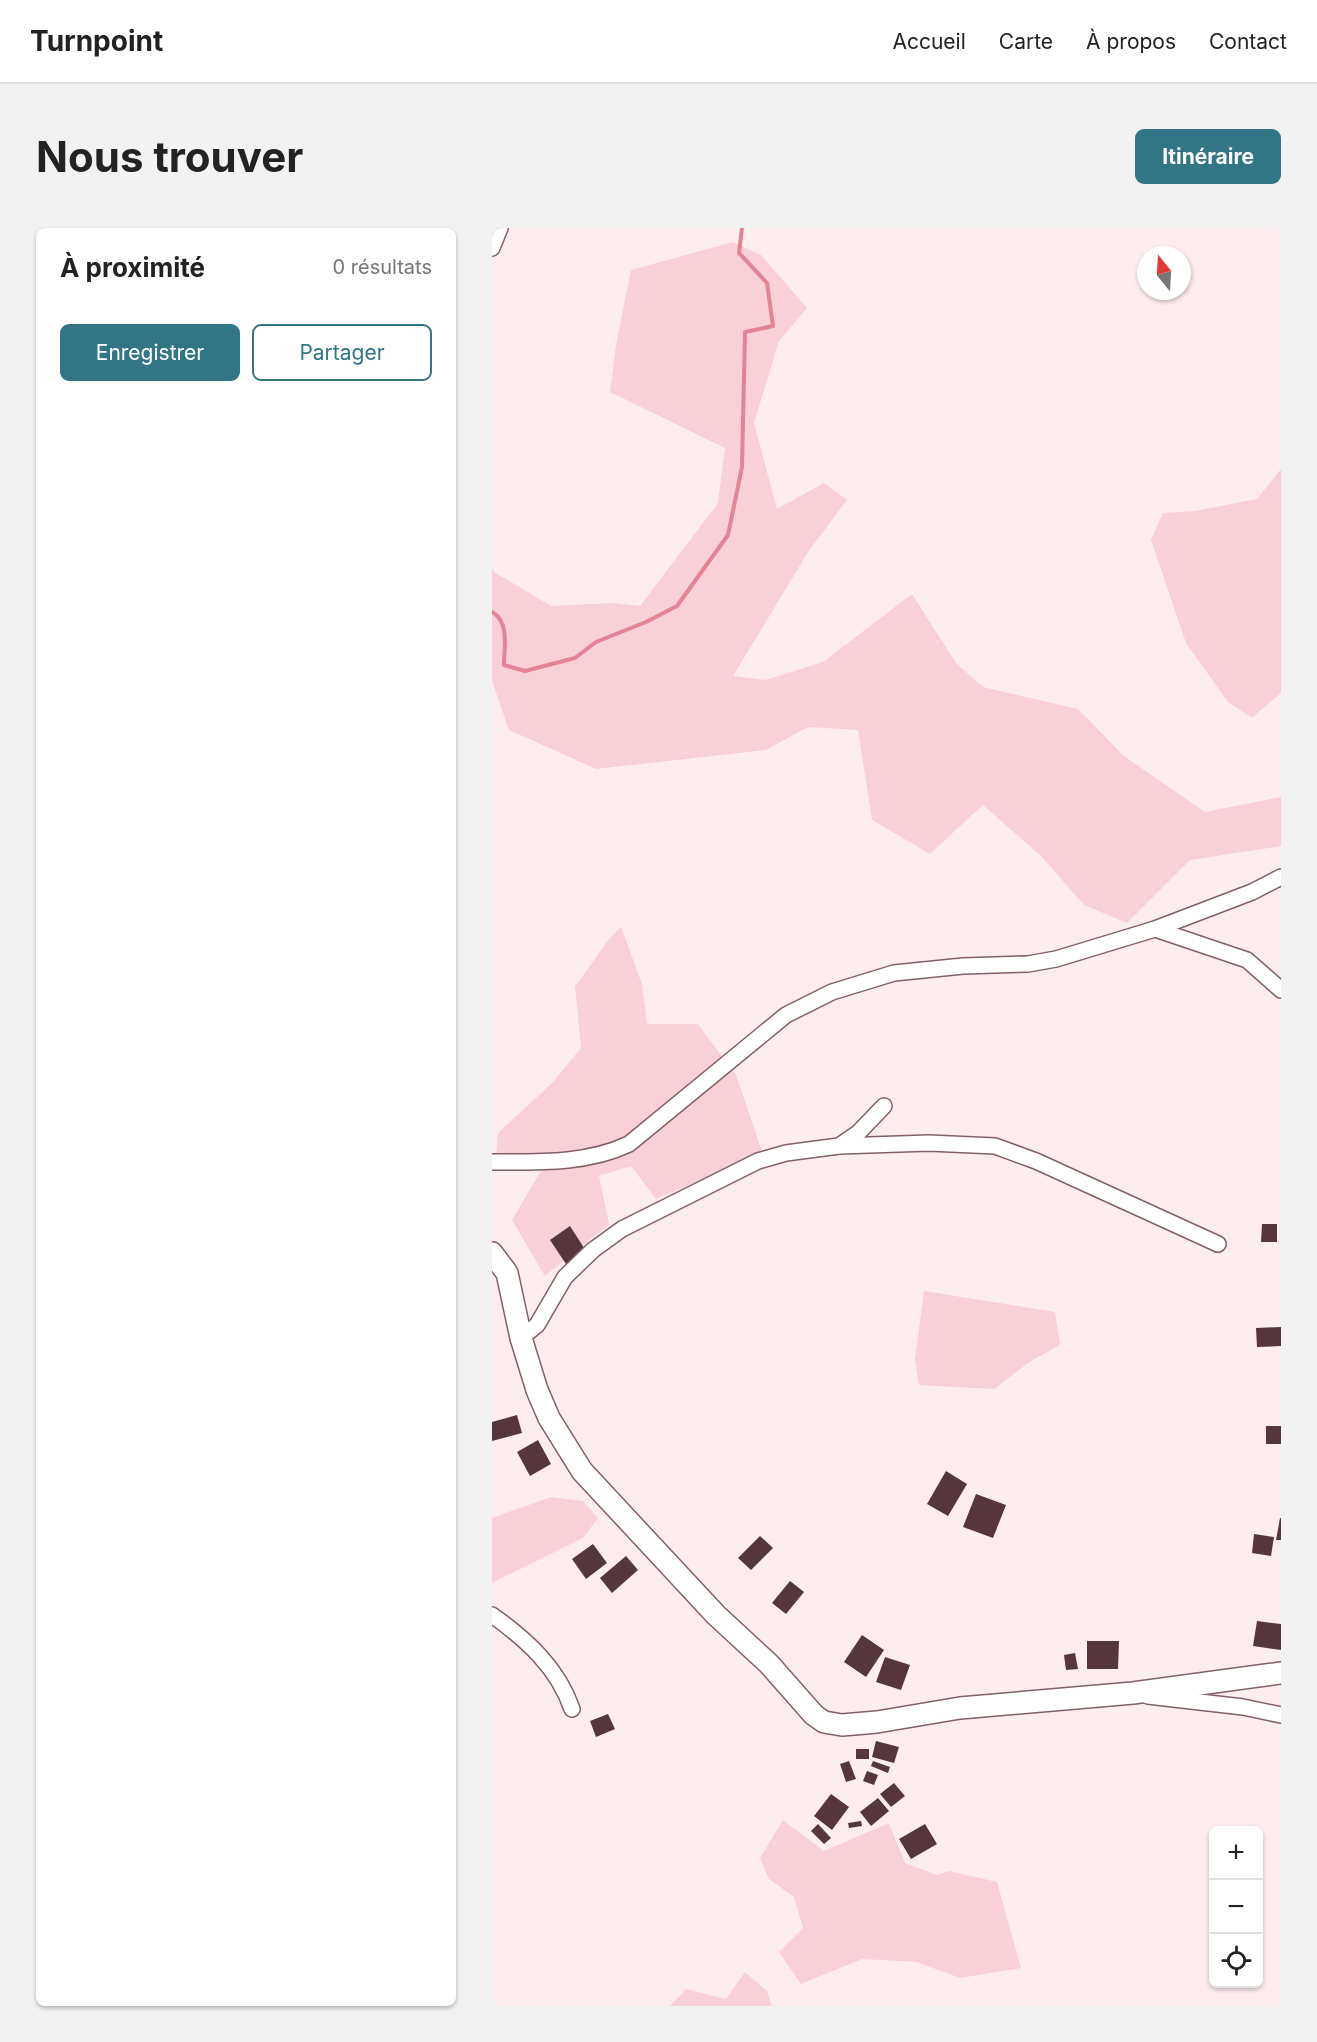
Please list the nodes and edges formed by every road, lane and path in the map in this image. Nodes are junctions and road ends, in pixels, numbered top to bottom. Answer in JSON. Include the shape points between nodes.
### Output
{"nodes":[{"id":1,"x":500,"y":228,"type":"edge"},
{"id":2,"x":492,"y":248,"type":"edge"},
{"id":3,"x":1281,"y":877,"type":"edge"},
{"id":4,"x":1155,"y":929,"type":"junction"},
{"id":5,"x":1281,"y":990,"type":"edge"},
{"id":6,"x":884,"y":1106,"type":"dead end"},
{"id":7,"x":839,"y":1146,"type":"junction"},
{"id":8,"x":492,"y":1162,"type":"edge"},
{"id":9,"x":1218,"y":1244,"type":"dead end"},
{"id":10,"x":492,"y":1254,"type":"edge"},
{"id":11,"x":521,"y":1338,"type":"junction"},
{"id":12,"x":492,"y":1615,"type":"edge"},
{"id":13,"x":1281,"y":1673,"type":"edge"},
{"id":14,"x":1133,"y":1694,"type":"junction"},
{"id":15,"x":572,"y":1709,"type":"dead end"},
{"id":16,"x":1281,"y":1715,"type":"edge"}],
"edges":[{"from":1,"to":2,"type":"street"},
{"from":3,"to":4,"type":"street"},
{"from":4,"to":5,"type":"street","via":[[1247,960]]},
{"from":4,"to":8,"type":"street","via":[[1056,959],[894,973],[861,982],[786,1015],[629,1144],[606,1155],[581,1159]]},
{"from":6,"to":7,"type":"street"},
{"from":7,"to":9,"type":"street","via":[[994,1146],[1036,1161]]},
{"from":7,"to":11,"type":"street","via":[[758,1161],[622,1229],[566,1277],[537,1325]]},
{"from":10,"to":11,"type":"main road","via":[[507,1274]]},
{"from":11,"to":14,"type":"main road","via":[[549,1418],[582,1471],[716,1615],[824,1722],[842,1725],[960,1708]]},
{"from":12,"to":15,"type":"street","via":[[551,1667]]},
{"from":13,"to":14,"type":"main road"},
{"from":14,"to":16,"type":"street"}]}
